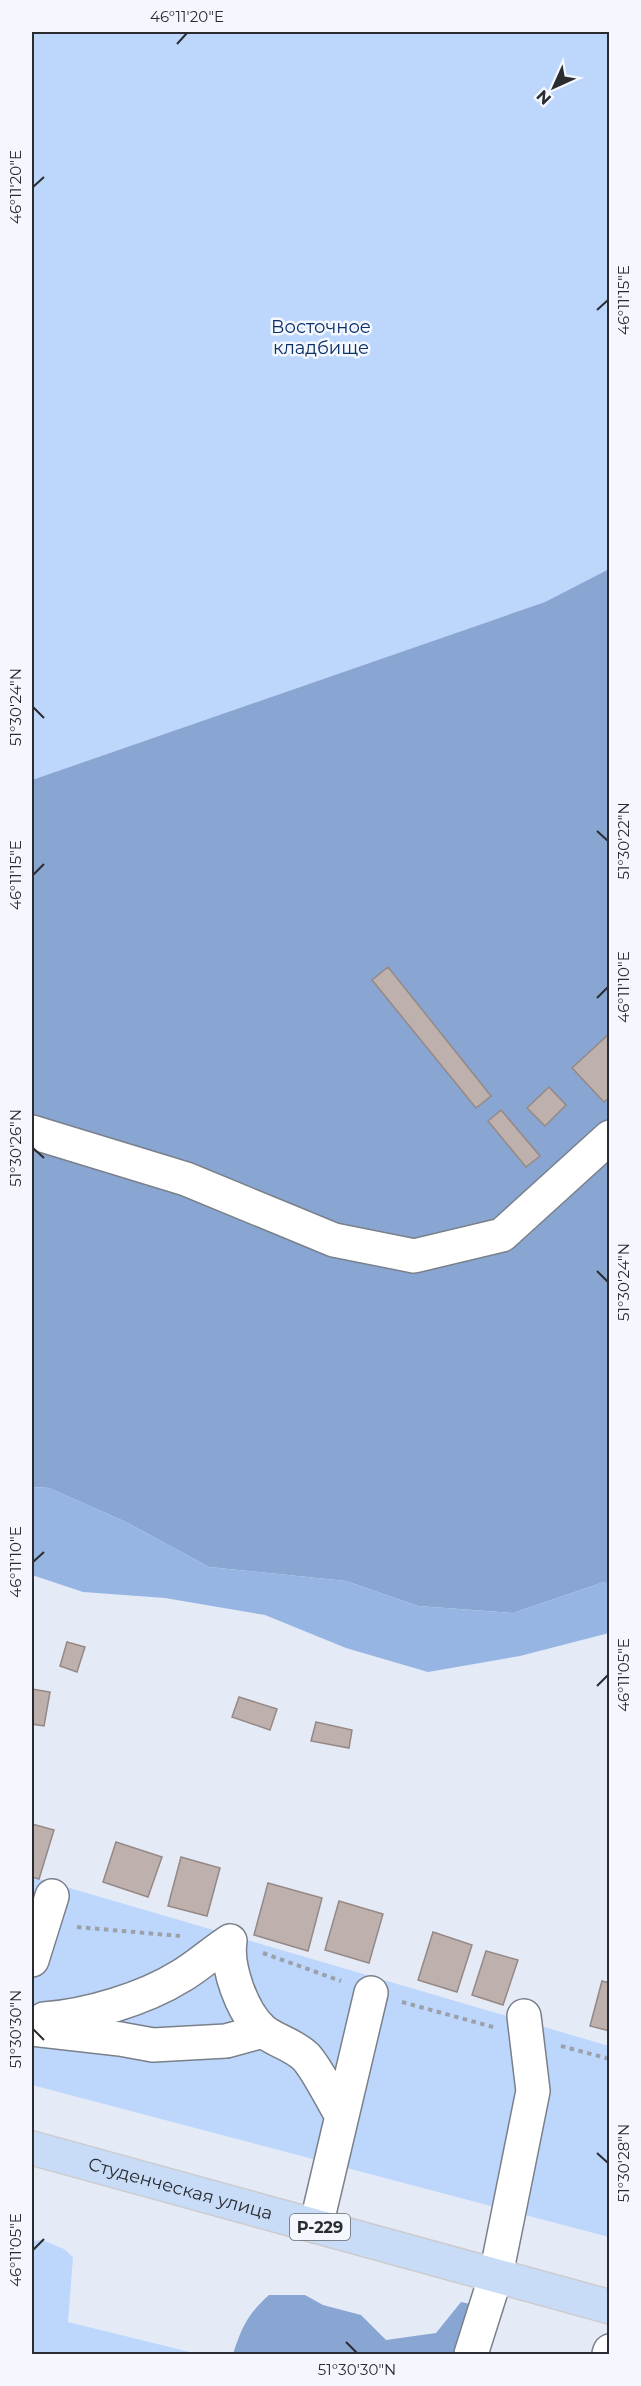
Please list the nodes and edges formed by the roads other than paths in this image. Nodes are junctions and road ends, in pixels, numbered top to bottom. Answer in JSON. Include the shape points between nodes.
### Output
{"nodes":[{"id":1,"x":32,"y":1132,"type":"edge"},
{"id":2,"x":609,"y":1137,"type":"edge"},
{"id":3,"x":48,"y":1910,"type":"road end"},
{"id":4,"x":32,"y":1960,"type":"edge"},
{"id":5,"x":371,"y":1993,"type":"road end"},
{"id":6,"x":32,"y":2020,"type":"edge"},
{"id":7,"x":525,"y":2026,"type":"road end"},
{"id":8,"x":32,"y":2029,"type":"edge"},
{"id":9,"x":263,"y":2031,"type":"junction"},
{"id":10,"x":342,"y":2116,"type":"junction"},
{"id":11,"x":36,"y":2154,"type":"edge"},
{"id":12,"x":316,"y":2226,"type":"junction"},
{"id":13,"x":496,"y":2275,"type":"junction"},
{"id":14,"x":609,"y":2307,"type":"edge"},
{"id":15,"x":471,"y":2355,"type":"edge"}],
"edges":[{"from":1,"to":2,"type":"street","via":[[186,1179],[334,1240],[414,1256],[502,1235]]},
{"from":3,"to":4,"type":"street"},
{"from":5,"to":10,"type":"street"},
{"from":6,"to":9,"type":"street","via":[[94,2012],[130,1999],[180,1977],[230,1941],[228,1952],[238,1992],[247,2012]]},
{"from":7,"to":13,"type":"street","via":[[533,2091]]},
{"from":8,"to":9,"type":"street","via":[[153,2045],[226,2041]]},
{"from":9,"to":10,"type":"street","via":[[306,2057]]},
{"from":10,"to":12,"type":"street"},
{"from":11,"to":12,"type":"main road","name":"Студенческая улица","number":"Р-229"},
{"from":12,"to":13,"type":"main road","name":"Студенческая улица","number":"Р-229"},
{"from":13,"to":14,"type":"main road","name":"Студенческая улица","number":"Р-229"},
{"from":13,"to":15,"type":"street"}]}
